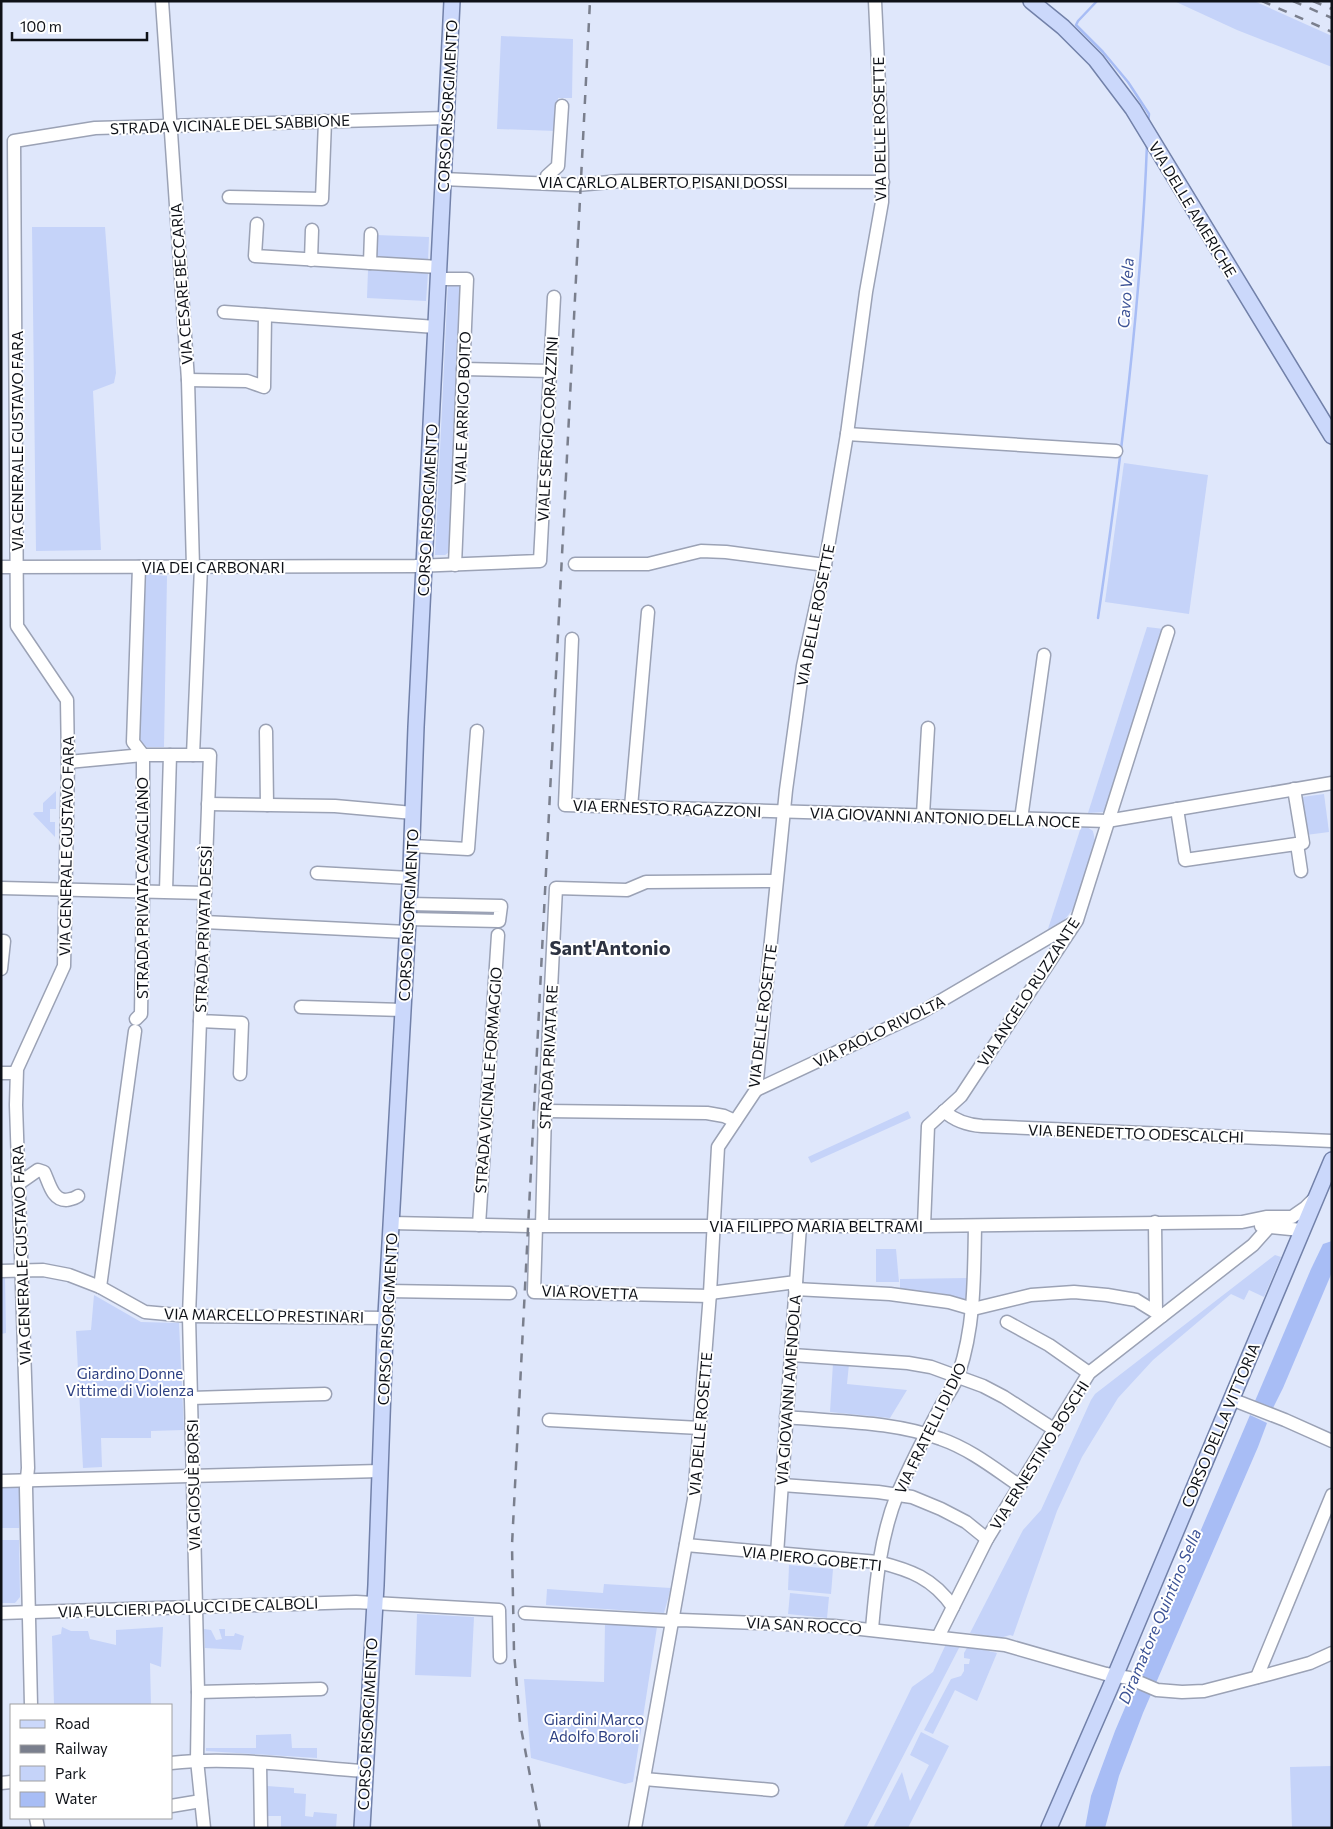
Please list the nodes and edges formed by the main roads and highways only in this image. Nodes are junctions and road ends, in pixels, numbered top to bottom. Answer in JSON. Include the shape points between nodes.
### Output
{"nodes":[{"id":1,"x":452,"y":1,"type":"edge"},
{"id":2,"x":1031,"y":1,"type":"edge"},
{"id":3,"x":1332,"y":436,"type":"edge"},
{"id":4,"x":1332,"y":1160,"type":"edge"},
{"id":5,"x":362,"y":1828,"type":"edge"},
{"id":6,"x":1049,"y":1828,"type":"edge"}],
"edges":[{"from":1,"to":5,"type":"main road","name":"CORSO RISORGIMENTO"},
{"from":2,"to":3,"type":"main road","name":"VIA DELLE AMERICHE","via":[[1096,60],[1133,109]]},
{"from":4,"to":6,"type":"main road","name":"CORSO DELLA VITTORIA","via":[[1299,1224],[1230,1399]]}]}
